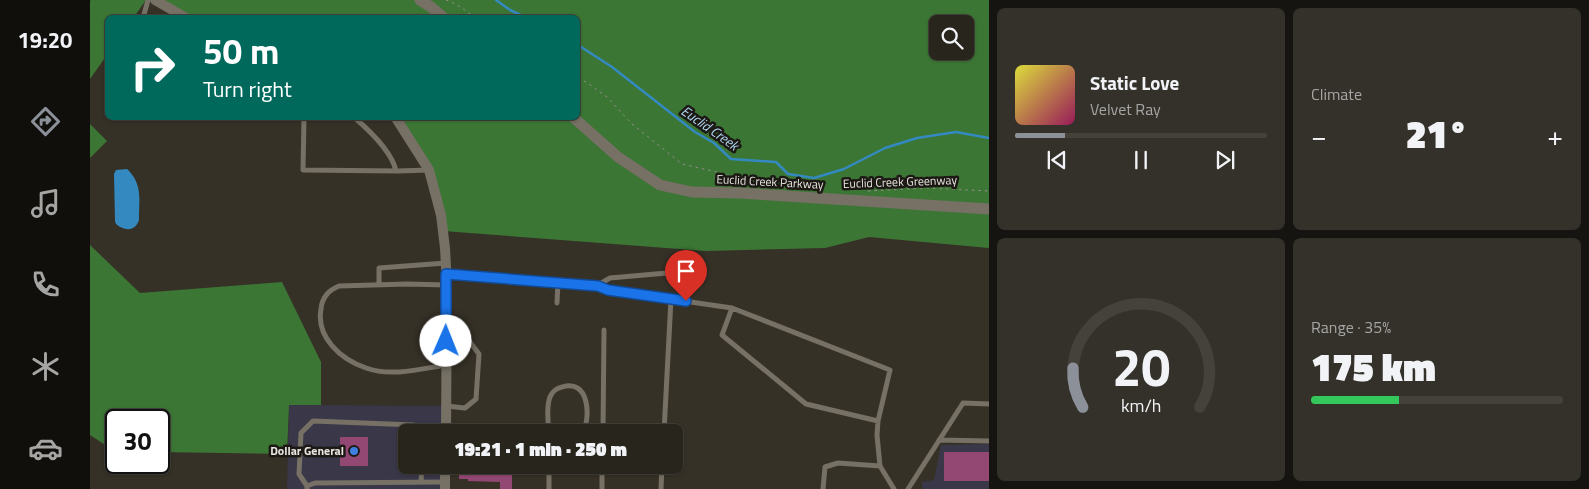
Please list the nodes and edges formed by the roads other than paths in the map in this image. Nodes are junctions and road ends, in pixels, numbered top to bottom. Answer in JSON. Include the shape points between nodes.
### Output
{"nodes":[{"id":1,"x":148,"y":0,"type":"edge"},
{"id":2,"x":155,"y":0,"type":"edge"},
{"id":3,"x":420,"y":0,"type":"edge"},
{"id":4,"x":145,"y":15,"type":"edge"},
{"id":5,"x":181,"y":15,"type":"edge"},
{"id":6,"x":440,"y":15,"type":"edge"},
{"id":7,"x":304,"y":120,"type":"edge"},
{"id":8,"x":358,"y":120,"type":"edge"},
{"id":9,"x":397,"y":120,"type":"edge"},
{"id":10,"x":576,"y":120,"type":"edge"},
{"id":11,"x":429,"y":170,"type":"junction"},
{"id":12,"x":396,"y":171,"type":"junction"},
{"id":13,"x":989,"y":209,"type":"edge"},
{"id":14,"x":446,"y":263,"type":"junction"},
{"id":15,"x":667,"y":273,"type":"dead end"},
{"id":16,"x":446,"y":274,"type":"junction"},
{"id":17,"x":558,"y":282,"type":"junction"},
{"id":18,"x":379,"y":285,"type":"junction"},
{"id":19,"x":447,"y":285,"type":"junction"},
{"id":20,"x":598,"y":286,"type":"junction"},
{"id":21,"x":671,"y":299,"type":"junction"},
{"id":22,"x":557,"y":303,"type":"dead end"},
{"id":23,"x":732,"y":308,"type":"junction"},
{"id":24,"x":604,"y":330,"type":"dead end"},
{"id":25,"x":446,"y":341,"type":"junction"},
{"id":26,"x":446,"y":365,"type":"junction"},
{"id":27,"x":989,"y":404,"type":"edge"},
{"id":28,"x":446,"y":406,"type":"junction"},
{"id":29,"x":878,"y":421,"type":"junction"},
{"id":30,"x":398,"y":424,"type":"edge"},
{"id":31,"x":446,"y":424,"type":"edge"},
{"id":32,"x":548,"y":424,"type":"edge"},
{"id":33,"x":586,"y":424,"type":"edge"},
{"id":34,"x":602,"y":424,"type":"edge"},
{"id":35,"x":664,"y":424,"type":"edge"},
{"id":36,"x":939,"y":440,"type":"junction"},
{"id":37,"x":989,"y":441,"type":"edge"},
{"id":38,"x":880,"y":466,"type":"junction"},
{"id":39,"x":421,"y":474,"type":"edge"},
{"id":40,"x":549,"y":474,"type":"edge"},
{"id":41,"x":602,"y":474,"type":"edge"},
{"id":42,"x":662,"y":474,"type":"edge"},
{"id":43,"x":421,"y":482,"type":"junction"},
{"id":44,"x":445,"y":486,"type":"edge"},
{"id":45,"x":307,"y":487,"type":"edge"},
{"id":46,"x":549,"y":489,"type":"edge"},
{"id":47,"x":602,"y":489,"type":"edge"},
{"id":48,"x":661,"y":489,"type":"edge"},
{"id":49,"x":823,"y":489,"type":"edge"},
{"id":50,"x":894,"y":489,"type":"edge"},
{"id":51,"x":908,"y":489,"type":"edge"}],
"edges":[{"from":1,"to":4,"type":"lane"},
{"from":2,"to":5,"type":"street"},
{"from":3,"to":6,"type":"street"},
{"from":7,"to":12,"type":"lane","via":[[303,170]]},
{"from":8,"to":12,"type":"lane","via":[[395,162]]},
{"from":9,"to":11,"type":"street"},
{"from":10,"to":13,"type":"street","name":"Euclid Creek Parkway","via":[[618,157],[660,184],[692,192]]},
{"from":11,"to":12,"type":"lane"},
{"from":11,"to":14,"type":"street","via":[[441,215]]},
{"from":14,"to":16,"type":"street"},
{"from":14,"to":18,"type":"lane","via":[[379,268]]},
{"from":15,"to":20,"type":"lane","via":[[610,278]]},
{"from":16,"to":17,"type":"lane"},
{"from":16,"to":19,"type":"street"},
{"from":17,"to":20,"type":"lane"},
{"from":17,"to":22,"type":"lane"},
{"from":18,"to":19,"type":"lane"},
{"from":18,"to":26,"type":"lane","via":[[339,286],[331,290],[322,302],[319,319],[324,335],[333,347],[367,369],[395,372]]},
{"from":19,"to":25,"type":"street"},
{"from":20,"to":21,"type":"lane"},
{"from":21,"to":23,"type":"lane"},
{"from":21,"to":35,"type":"lane"},
{"from":23,"to":29,"type":"lane","via":[[722,335],[806,404]]},
{"from":23,"to":29,"type":"lane","via":[[890,370]]},
{"from":24,"to":34,"type":"lane"},
{"from":25,"to":26,"type":"street"},
{"from":25,"to":28,"type":"lane","via":[[470,342],[480,354],[476,400],[466,408]]},
{"from":26,"to":28,"type":"street"},
{"from":27,"to":36,"type":"lane","via":[[963,403]]},
{"from":28,"to":31,"type":"street"},
{"from":29,"to":38,"type":"lane"},
{"from":30,"to":45,"type":"lane","via":[[313,421],[301,433],[299,474]]},
{"from":32,"to":33,"type":"lane","via":[[550,397],[566,386],[578,388],[586,401]]},
{"from":36,"to":37,"type":"lane"},
{"from":36,"to":51,"type":"lane"},
{"from":38,"to":49,"type":"lane","via":[[838,463],[825,467]]},
{"from":38,"to":50,"type":"lane"},
{"from":39,"to":43,"type":"lane"},
{"from":40,"to":46,"type":"lane"},
{"from":41,"to":47,"type":"lane"},
{"from":42,"to":48,"type":"lane"},
{"from":43,"to":44,"type":"lane"},
{"from":43,"to":45,"type":"lane","via":[[315,483]]}]}
